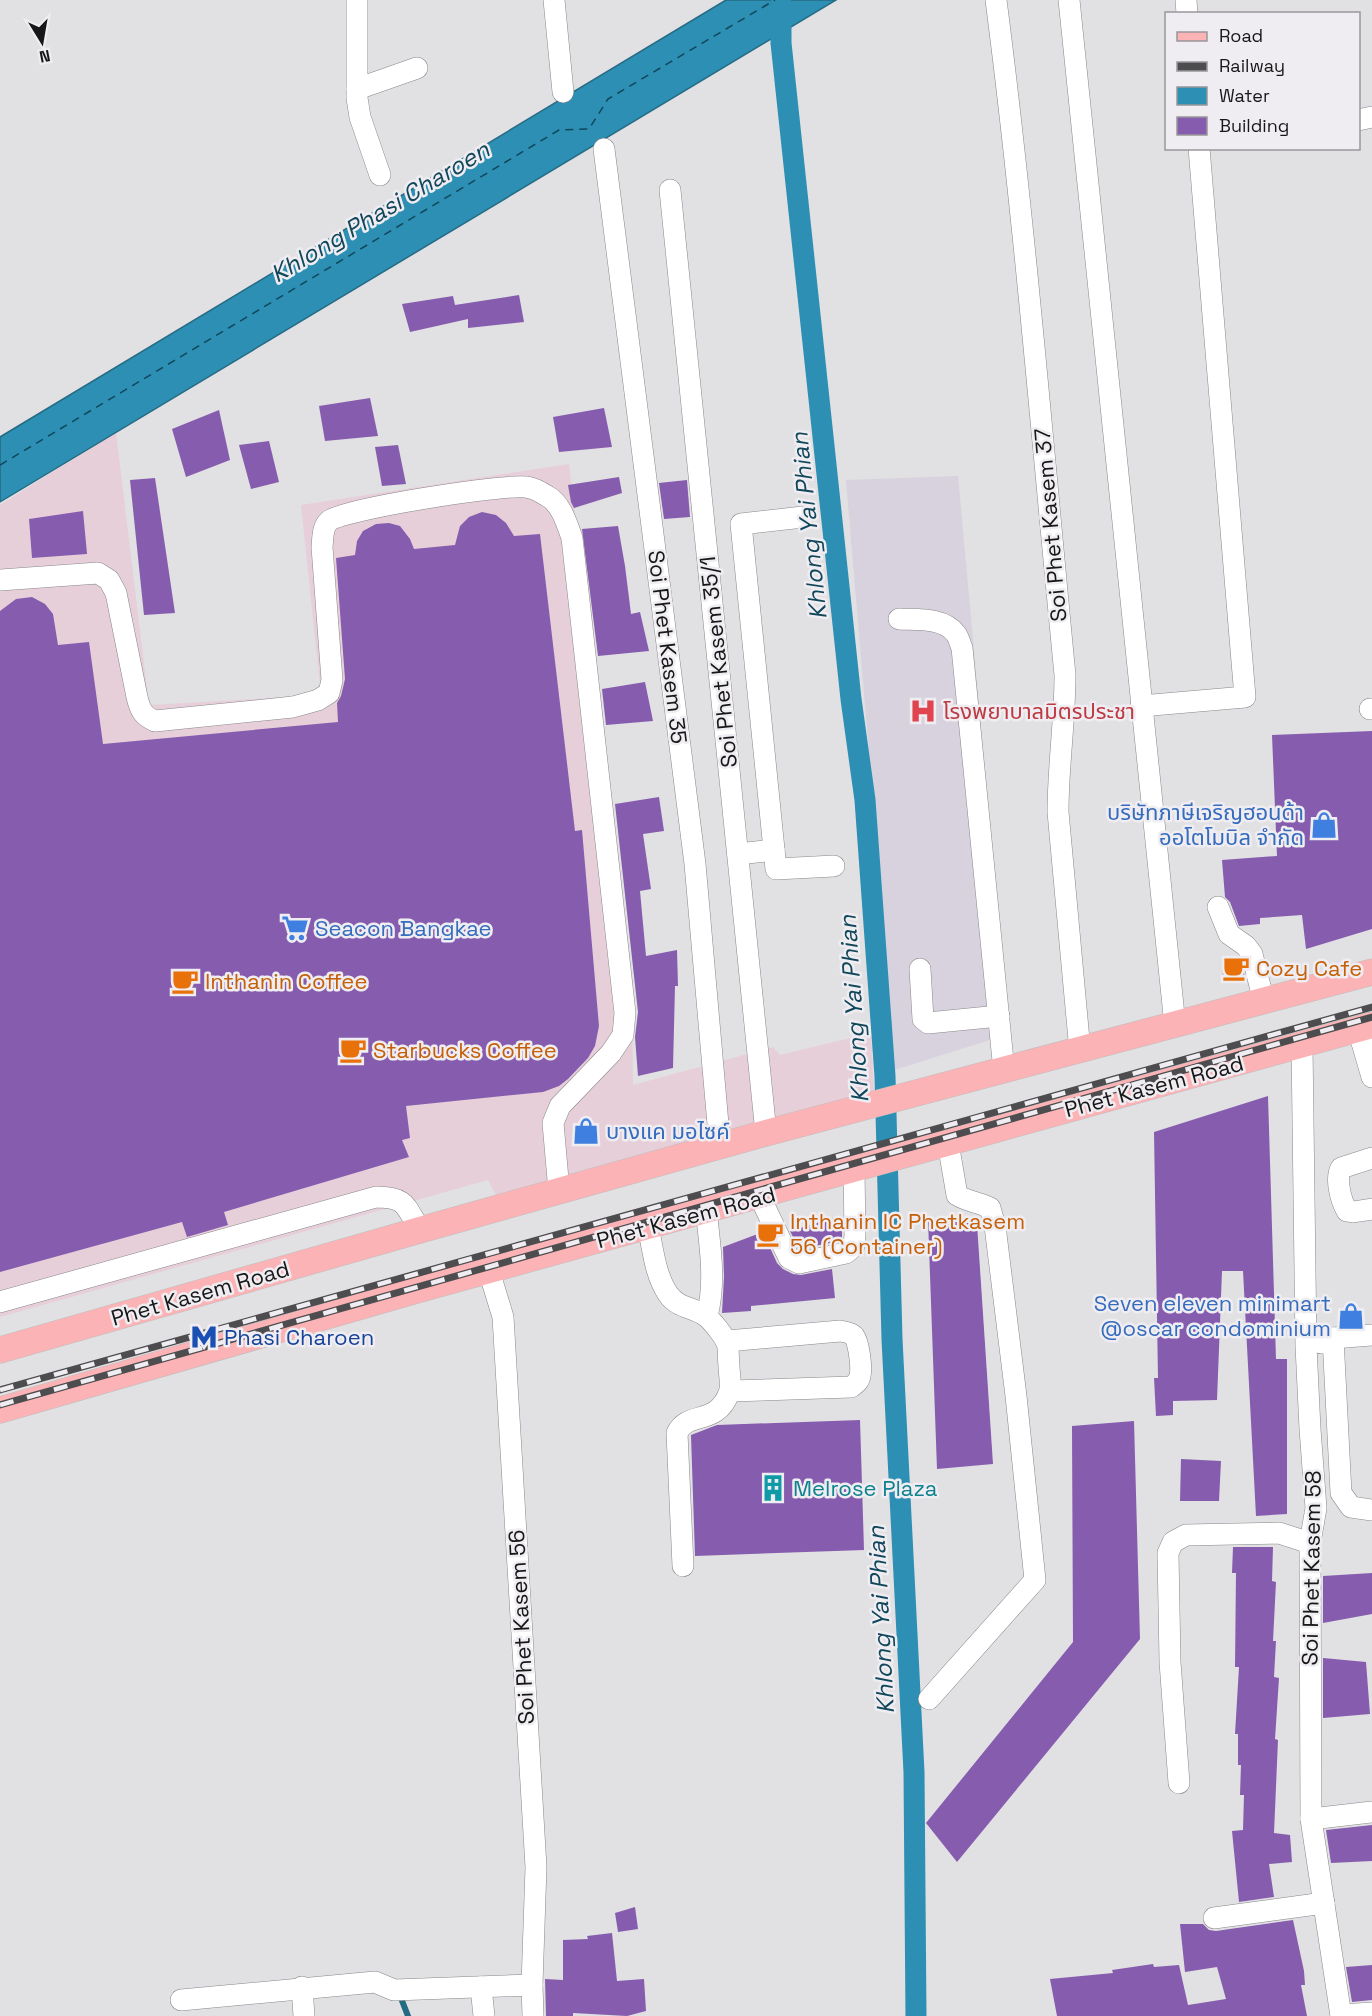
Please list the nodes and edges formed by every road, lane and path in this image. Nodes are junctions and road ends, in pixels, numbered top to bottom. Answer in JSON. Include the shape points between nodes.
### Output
{"nodes":[{"id":1,"x":357,"y":0,"type":"edge"},
{"id":2,"x":554,"y":0,"type":"edge"},
{"id":3,"x":996,"y":0,"type":"edge"},
{"id":4,"x":1069,"y":0,"type":"edge"},
{"id":5,"x":417,"y":68,"type":"dead end"},
{"id":6,"x":357,"y":89,"type":"junction"},
{"id":7,"x":563,"y":92,"type":"dead end"},
{"id":8,"x":604,"y":149,"type":"dead end"},
{"id":9,"x":1199,"y":150,"type":"edge"},
{"id":10,"x":380,"y":175,"type":"dead end"},
{"id":11,"x":670,"y":190,"type":"dead end"},
{"id":12,"x":803,"y":517,"type":"dead end"},
{"id":13,"x":0,"y":580,"type":"edge"},
{"id":14,"x":899,"y":619,"type":"dead end"},
{"id":15,"x":1141,"y":706,"type":"junction"},
{"id":16,"x":774,"y":850,"type":"junction"},
{"id":17,"x":738,"y":854,"type":"junction"},
{"id":18,"x":834,"y":866,"type":"dead end"},
{"id":19,"x":1218,"y":907,"type":"dead end"},
{"id":20,"x":920,"y":969,"type":"dead end"},
{"id":21,"x":1372,"y":972,"type":"edge"},
{"id":22,"x":1264,"y":1002,"type":"junction"},
{"id":23,"x":999,"y":1016,"type":"junction"},
{"id":24,"x":1175,"y":1025,"type":"junction"},
{"id":25,"x":1365,"y":1027,"type":"edge"},
{"id":26,"x":1302,"y":1045,"type":"junction"},
{"id":27,"x":1080,"y":1051,"type":"junction"},
{"id":28,"x":1004,"y":1071,"type":"junction"},
{"id":29,"x":1372,"y":1077,"type":"edge"},
{"id":30,"x":766,"y":1133,"type":"junction"},
{"id":31,"x":948,"y":1143,"type":"junction"},
{"id":32,"x":720,"y":1147,"type":"junction"},
{"id":33,"x":1372,"y":1158,"type":"edge"},
{"id":34,"x":857,"y":1168,"type":"junction"},
{"id":35,"x":559,"y":1191,"type":"junction"},
{"id":36,"x":760,"y":1197,"type":"junction"},
{"id":37,"x":1372,"y":1209,"type":"edge"},
{"id":38,"x":706,"y":1210,"type":"junction"},
{"id":39,"x":648,"y":1227,"type":"junction"},
{"id":40,"x":420,"y":1230,"type":"junction"},
{"id":41,"x":489,"y":1271,"type":"junction"},
{"id":42,"x":0,"y":1302,"type":"edge"},
{"id":43,"x":707,"y":1316,"type":"junction"},
{"id":44,"x":1372,"y":1335,"type":"edge"},
{"id":45,"x":1333,"y":1338,"type":"junction"},
{"id":46,"x":727,"y":1341,"type":"junction"},
{"id":47,"x":1306,"y":1346,"type":"junction"},
{"id":48,"x":0,"y":1350,"type":"edge"},
{"id":49,"x":731,"y":1391,"type":"junction"},
{"id":50,"x":0,"y":1410,"type":"edge"},
{"id":51,"x":1372,"y":1510,"type":"edge"},
{"id":52,"x":1310,"y":1543,"type":"junction"},
{"id":53,"x":683,"y":1566,"type":"dead end"},
{"id":54,"x":929,"y":1699,"type":"dead end"},
{"id":55,"x":1179,"y":1783,"type":"dead end"},
{"id":56,"x":1372,"y":1812,"type":"edge"},
{"id":57,"x":1311,"y":1819,"type":"junction"},
{"id":58,"x":1324,"y":1903,"type":"junction"},
{"id":59,"x":1214,"y":1918,"type":"dead end"},
{"id":60,"x":532,"y":1985,"type":"junction"},
{"id":61,"x":481,"y":1987,"type":"junction"},
{"id":62,"x":302,"y":1988,"type":"junction"},
{"id":63,"x":181,"y":2000,"type":"dead end"},
{"id":64,"x":1372,"y":2013,"type":"edge"},
{"id":65,"x":304,"y":2016,"type":"edge"},
{"id":66,"x":484,"y":2016,"type":"edge"},
{"id":67,"x":533,"y":2016,"type":"edge"},
{"id":68,"x":1341,"y":2016,"type":"edge"}],
"edges":[{"from":1,"to":6,"type":"street"},
{"from":2,"to":7,"type":"street"},
{"from":3,"to":27,"type":"street","name":"Soi Phet Kasem 37","via":[[1065,675],[1058,812]]},
{"from":4,"to":15,"type":"street"},
{"from":5,"to":6,"type":"street"},
{"from":6,"to":10,"type":"street","via":[[360,117]]},
{"from":8,"to":32,"type":"street","name":"Soi Phet Kasem 35","via":[[695,864]]},
{"from":9,"to":15,"type":"street","via":[[1245,697]]},
{"from":11,"to":17,"type":"street","name":"Soi Phet Kasem 35/1"},
{"from":12,"to":16,"type":"street","via":[[741,524]]},
{"from":13,"to":35,"type":"street","via":[[98,573],[109,580],[116,593],[140,709],[155,721],[293,706],[318,700],[329,693],[331,686],[322,547],[328,522],[382,506],[504,486],[529,487],[550,497],[563,514],[572,538],[625,1012],[623,1035],[560,1106],[553,1123]]},
{"from":14,"to":23,"type":"street","via":[[942,624],[956,633],[962,648]]},
{"from":15,"to":24,"type":"street"},
{"from":16,"to":17,"type":"street"},
{"from":16,"to":18,"type":"street","via":[[776,869]]},
{"from":17,"to":30,"type":"street","name":"Soi Phet Kasem 35/1"},
{"from":19,"to":22,"type":"street","via":[[1228,934],[1252,954]]},
{"from":20,"to":23,"type":"street","via":[[923,1019],[928,1023]]},
{"from":21,"to":22,"type":"main road","name":"Phet Kasem Road"},
{"from":22,"to":24,"type":"main road","name":"Phet Kasem Road"},
{"from":23,"to":28,"type":"street"},
{"from":24,"to":27,"type":"main road","name":"Phet Kasem Road"},
{"from":25,"to":26,"type":"main road","name":"Phet Kasem Road"},
{"from":25,"to":29,"type":"street"},
{"from":26,"to":31,"type":"main road","name":"Phet Kasem Road"},
{"from":26,"to":47,"type":"street","name":"Soi Phet Kasem 58"},
{"from":27,"to":28,"type":"main road","name":"Phet Kasem Road"},
{"from":28,"to":30,"type":"main road","name":"Phet Kasem Road"},
{"from":30,"to":32,"type":"main road","name":"Phet Kasem Road"},
{"from":31,"to":34,"type":"main road","name":"Phet Kasem Road"},
{"from":31,"to":54,"type":"street","via":[[957,1195],[990,1208],[995,1226],[1035,1580]]},
{"from":32,"to":35,"type":"main road","name":"Phet Kasem Road"},
{"from":33,"to":37,"type":"street","via":[[1341,1168],[1338,1174],[1342,1204],[1347,1211]]},
{"from":34,"to":36,"type":"main road","name":"Phet Kasem Road"},
{"from":34,"to":36,"type":"street","via":[[854,1246],[846,1253],[800,1263],[793,1261]]},
{"from":35,"to":40,"type":"main road","name":"Phet Kasem Road"},
{"from":36,"to":38,"type":"main road","name":"Phet Kasem Road"},
{"from":38,"to":39,"type":"main road","name":"Phet Kasem Road"},
{"from":38,"to":43,"type":"street","via":[[712,1285]]},
{"from":39,"to":41,"type":"main road","name":"Phet Kasem Road"},
{"from":39,"to":43,"type":"street","via":[[660,1277],[669,1295],[682,1306]]},
{"from":40,"to":42,"type":"street","via":[[404,1204],[394,1197],[376,1197]]},
{"from":40,"to":48,"type":"main road","name":"Phet Kasem Road"},
{"from":41,"to":50,"type":"main road","name":"Phet Kasem Road"},
{"from":41,"to":60,"type":"street","name":"Soi Phet Kasem 56","via":[[503,1317],[536,1867]]},
{"from":43,"to":46,"type":"street"},
{"from":44,"to":45,"type":"street"},
{"from":45,"to":47,"type":"street"},
{"from":45,"to":51,"type":"street","via":[[1341,1493],[1351,1507]]},
{"from":46,"to":49,"type":"street"},
{"from":46,"to":49,"type":"street","via":[[840,1331],[854,1337],[859,1348],[860,1377],[851,1387]]},
{"from":47,"to":52,"type":"street","name":"Soi Phet Kasem 58","via":[[1316,1508]]},
{"from":49,"to":53,"type":"street","via":[[718,1411],[687,1422],[677,1433]]},
{"from":52,"to":55,"type":"street","via":[[1279,1533],[1186,1535],[1173,1542],[1168,1553],[1170,1651]]},
{"from":52,"to":57,"type":"street","name":"Soi Phet Kasem 58"},
{"from":56,"to":57,"type":"street"},
{"from":57,"to":58,"type":"street","name":"Soi Phet Kasem 58"},
{"from":58,"to":59,"type":"street"},
{"from":58,"to":68,"type":"street","name":"Soi Phet Kasem 58"},
{"from":60,"to":61,"type":"street"},
{"from":60,"to":67,"type":"street","name":"Soi Phet Kasem 56"},
{"from":61,"to":62,"type":"street","via":[[398,1990],[375,1982]]},
{"from":61,"to":66,"type":"street"},
{"from":62,"to":63,"type":"street"},
{"from":62,"to":65,"type":"street"},
{"from":64,"to":68,"type":"street"}]}
